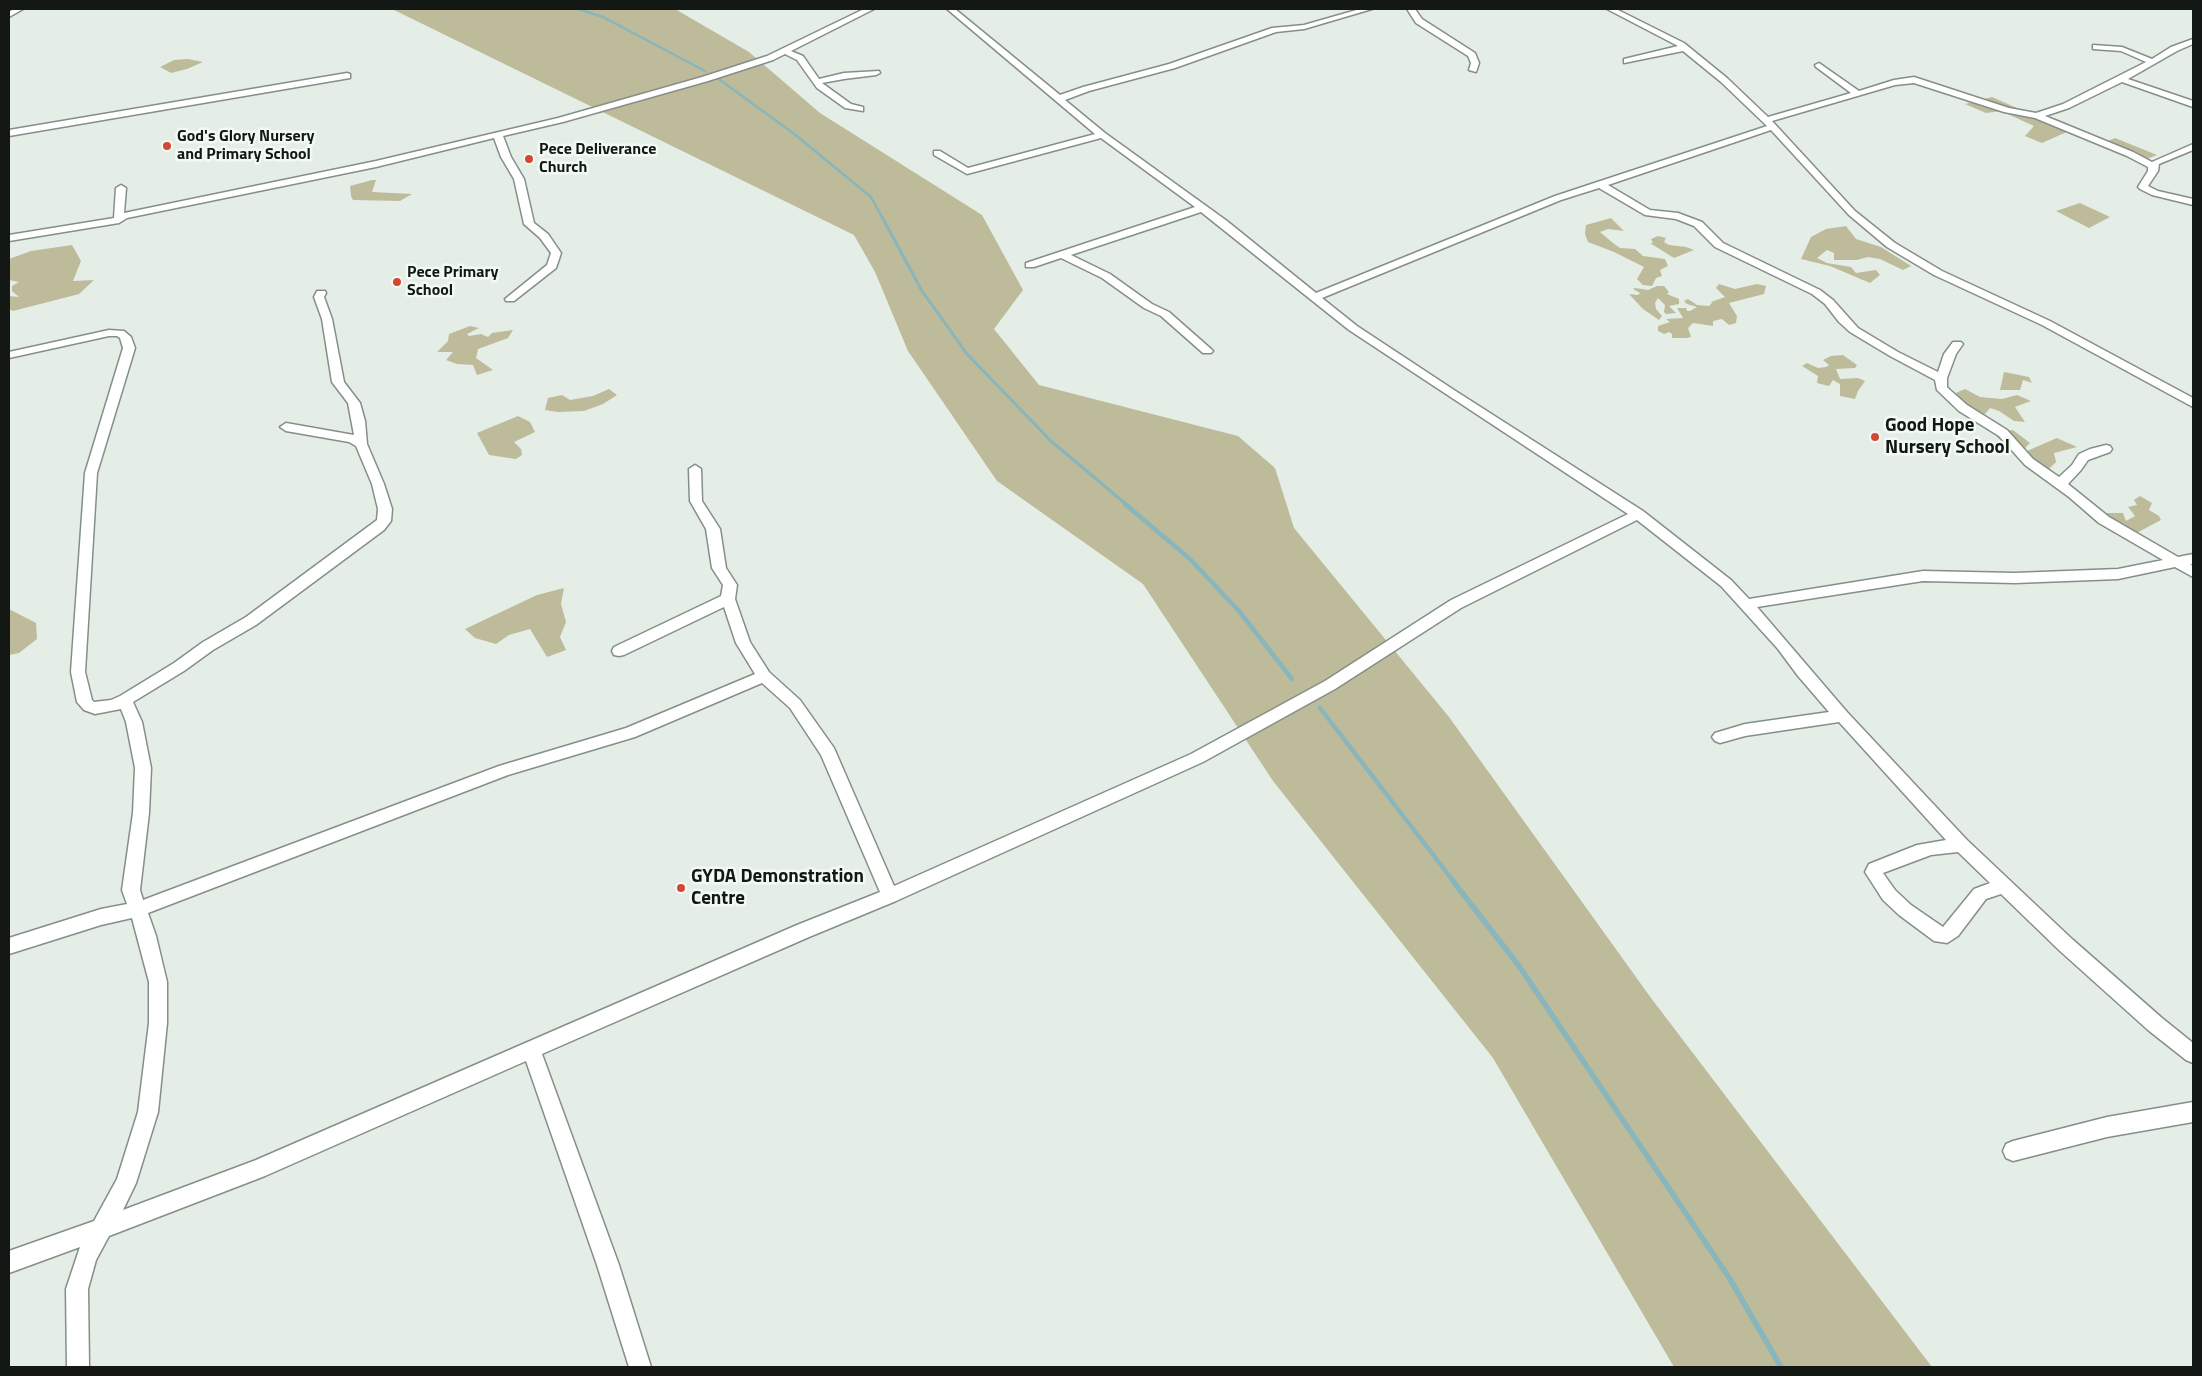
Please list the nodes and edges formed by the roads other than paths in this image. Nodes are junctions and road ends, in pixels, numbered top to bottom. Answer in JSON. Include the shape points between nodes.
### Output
{"nodes":[{"id":1,"x":19,"y":9,"type":"edge"},
{"id":2,"x":870,"y":9,"type":"edge"},
{"id":3,"x":951,"y":9,"type":"edge"},
{"id":4,"x":1368,"y":9,"type":"edge"},
{"id":5,"x":1411,"y":9,"type":"edge"},
{"id":6,"x":1611,"y":9,"type":"edge"},
{"id":7,"x":9,"y":16,"type":"edge"},
{"id":8,"x":2193,"y":41,"type":"edge"},
{"id":9,"x":2096,"y":47,"type":"dead end"},
{"id":10,"x":1684,"y":48,"type":"junction"},
{"id":11,"x":786,"y":51,"type":"junction"},
{"id":12,"x":1627,"y":61,"type":"dead end"},
{"id":13,"x":2152,"y":62,"type":"junction"},
{"id":14,"x":1820,"y":65,"type":"dead end"},
{"id":15,"x":1472,"y":70,"type":"dead end"},
{"id":16,"x":876,"y":73,"type":"dead end"},
{"id":17,"x":2132,"y":74,"type":"junction"},
{"id":18,"x":348,"y":76,"type":"dead end"},
{"id":19,"x":2119,"y":79,"type":"junction"},
{"id":20,"x":817,"y":82,"type":"junction"},
{"id":21,"x":2146,"y":86,"type":"junction"},
{"id":22,"x":1858,"y":94,"type":"junction"},
{"id":23,"x":1058,"y":99,"type":"junction"},
{"id":24,"x":2193,"y":104,"type":"edge"},
{"id":25,"x":860,"y":109,"type":"dead end"},
{"id":26,"x":2037,"y":116,"type":"junction"},
{"id":27,"x":1769,"y":123,"type":"junction"},
{"id":28,"x":9,"y":133,"type":"edge"},
{"id":29,"x":1102,"y":135,"type":"junction"},
{"id":30,"x":498,"y":136,"type":"junction"},
{"id":31,"x":2193,"y":147,"type":"edge"},
{"id":32,"x":937,"y":153,"type":"dead end"},
{"id":33,"x":2153,"y":166,"type":"junction"},
{"id":34,"x":1600,"y":184,"type":"junction"},
{"id":35,"x":121,"y":188,"type":"dead end"},
{"id":36,"x":2193,"y":202,"type":"edge"},
{"id":37,"x":1203,"y":208,"type":"junction"},
{"id":38,"x":119,"y":220,"type":"junction"},
{"id":39,"x":9,"y":238,"type":"edge"},
{"id":40,"x":1061,"y":254,"type":"junction"},
{"id":41,"x":1030,"y":265,"type":"dead end"},
{"id":42,"x":321,"y":293,"type":"dead end"},
{"id":43,"x":1314,"y":297,"type":"junction"},
{"id":44,"x":510,"y":299,"type":"dead end"},
{"id":45,"x":1957,"y":344,"type":"dead end"},
{"id":46,"x":1207,"y":351,"type":"dead end"},
{"id":47,"x":9,"y":355,"type":"edge"},
{"id":48,"x":1941,"y":378,"type":"junction"},
{"id":49,"x":2193,"y":403,"type":"edge"},
{"id":50,"x":286,"y":427,"type":"dead end"},
{"id":51,"x":361,"y":444,"type":"junction"},
{"id":52,"x":2106,"y":449,"type":"dead end"},
{"id":53,"x":695,"y":469,"type":"dead end"},
{"id":54,"x":2060,"y":484,"type":"junction"},
{"id":55,"x":1638,"y":514,"type":"junction"},
{"id":56,"x":2186,"y":561,"type":"edge"},
{"id":57,"x":2193,"y":572,"type":"edge"},
{"id":58,"x":728,"y":599,"type":"junction"},
{"id":59,"x":1747,"y":604,"type":"junction"},
{"id":60,"x":619,"y":651,"type":"dead end"},
{"id":61,"x":764,"y":676,"type":"junction"},
{"id":62,"x":125,"y":700,"type":"junction"},
{"id":63,"x":1842,"y":716,"type":"junction"},
{"id":64,"x":1720,"y":737,"type":"dead end"},
{"id":65,"x":1962,"y":845,"type":"junction"},
{"id":66,"x":2003,"y":886,"type":"junction"},
{"id":67,"x":890,"y":896,"type":"junction"},
{"id":68,"x":139,"y":909,"type":"junction"},
{"id":69,"x":9,"y":946,"type":"edge"},
{"id":70,"x":531,"y":1050,"type":"junction"},
{"id":71,"x":2193,"y":1054,"type":"edge"},
{"id":72,"x":2193,"y":1112,"type":"edge"},
{"id":73,"x":2013,"y":1151,"type":"dead end"},
{"id":74,"x":100,"y":1228,"type":"junction"},
{"id":75,"x":9,"y":1262,"type":"edge"},
{"id":76,"x":78,"y":1367,"type":"edge"},
{"id":77,"x":640,"y":1367,"type":"edge"}],
"edges":[{"from":1,"to":7,"type":"street"},
{"from":2,"to":11,"type":"street"},
{"from":3,"to":23,"type":"street"},
{"from":4,"to":23,"type":"street","via":[[1304,28],[1275,30],[1164,68]]},
{"from":5,"to":15,"type":"street","via":[[1419,22],[1472,55],[1475,63]]},
{"from":6,"to":10,"type":"street"},
{"from":8,"to":13,"type":"street"},
{"from":9,"to":13,"type":"street","via":[[2122,49]]},
{"from":10,"to":12,"type":"street"},
{"from":10,"to":27,"type":"street"},
{"from":11,"to":20,"type":"street","via":[[800,58]]},
{"from":11,"to":30,"type":"street","via":[[689,84]]},
{"from":13,"to":17,"type":"street"},
{"from":14,"to":22,"type":"street"},
{"from":16,"to":20,"type":"street"},
{"from":17,"to":19,"type":"street"},
{"from":17,"to":21,"type":"street"},
{"from":18,"to":28,"type":"street"},
{"from":19,"to":21,"type":"street"},
{"from":19,"to":26,"type":"street","via":[[2066,106]]},
{"from":20,"to":25,"type":"street","via":[[848,106]]},
{"from":21,"to":24,"type":"street"},
{"from":22,"to":26,"type":"street","via":[[1914,80],[2007,110]]},
{"from":22,"to":27,"type":"street"},
{"from":23,"to":29,"type":"street"},
{"from":26,"to":33,"type":"street"},
{"from":27,"to":34,"type":"street"},
{"from":27,"to":49,"type":"street","via":[[1852,213],[1891,245],[1946,278],[2046,323]]},
{"from":29,"to":32,"type":"street","via":[[967,171]]},
{"from":29,"to":37,"type":"street"},
{"from":30,"to":38,"type":"street","via":[[124,216]]},
{"from":30,"to":44,"type":"street","via":[[519,179],[529,224],[544,236],[556,253],[552,266]]},
{"from":31,"to":33,"type":"street","via":[[2162,158]]},
{"from":33,"to":36,"type":"street","via":[[2144,187],[2146,190]]},
{"from":34,"to":43,"type":"street","via":[[1516,214]]},
{"from":34,"to":48,"type":"street","via":[[1648,213],[1693,221],[1735,254],[1816,292],[1854,330]]},
{"from":35,"to":38,"type":"street"},
{"from":37,"to":40,"type":"street"},
{"from":37,"to":43,"type":"street"},
{"from":38,"to":39,"type":"street"},
{"from":40,"to":41,"type":"street"},
{"from":40,"to":46,"type":"street","via":[[1106,276],[1165,314]]},
{"from":42,"to":51,"type":"street","via":[[319,297],[328,319],[338,382],[354,403]]},
{"from":43,"to":55,"type":"street","via":[[1353,328],[1450,393]]},
{"from":45,"to":48,"type":"street"},
{"from":47,"to":62,"type":"street","via":[[110,333],[120,334],[129,348],[91,473],[78,672],[85,702],[89,706],[107,707]]},
{"from":48,"to":54,"type":"street","via":[[1941,388],[1946,394],[2003,433],[2029,462]]},
{"from":50,"to":51,"type":"street","via":[[340,436]]},
{"from":51,"to":62,"type":"street","via":[[385,509],[386,517],[379,527],[251,621]]},
{"from":52,"to":54,"type":"street","via":[[2083,457]]},
{"from":53,"to":58,"type":"street","via":[[696,501],[713,530],[719,568],[730,585]]},
{"from":54,"to":56,"type":"street","via":[[2104,520]]},
{"from":55,"to":59,"type":"street"},
{"from":55,"to":67,"type":"street","via":[[1456,604],[1330,685],[1198,758]]},
{"from":56,"to":57,"type":"street"},
{"from":56,"to":59,"type":"street","via":[[2118,574],[2015,578],[1923,576]]},
{"from":58,"to":60,"type":"street"},
{"from":58,"to":61,"type":"street","via":[[743,643]]},
{"from":59,"to":63,"type":"street"},
{"from":61,"to":67,"type":"street","via":[[795,704],[828,752]]},
{"from":61,"to":68,"type":"street","via":[[630,733],[505,770]]},
{"from":62,"to":68,"type":"street","via":[[134,722],[143,768],[131,890]]},
{"from":63,"to":64,"type":"street","via":[[1745,730]]},
{"from":63,"to":65,"type":"street"},
{"from":65,"to":66,"type":"street"},
{"from":65,"to":66,"type":"street","via":[[1924,850],[1873,872],[1889,895],[1905,910],[1940,934],[1947,935],[1980,894]]},
{"from":66,"to":71,"type":"street","via":[[2134,1006]]},
{"from":67,"to":70,"type":"street"},
{"from":68,"to":69,"type":"street","via":[[84,922]]},
{"from":68,"to":74,"type":"street","via":[[158,982],[155,1063],[148,1112],[129,1174]]},
{"from":70,"to":74,"type":"street","via":[[258,1169]]},
{"from":70,"to":77,"type":"street","via":[[608,1265]]},
{"from":72,"to":73,"type":"street","via":[[2107,1127]]},
{"from":74,"to":75,"type":"street"},
{"from":74,"to":76,"type":"street","via":[[86,1257],[77,1289]]}]}
